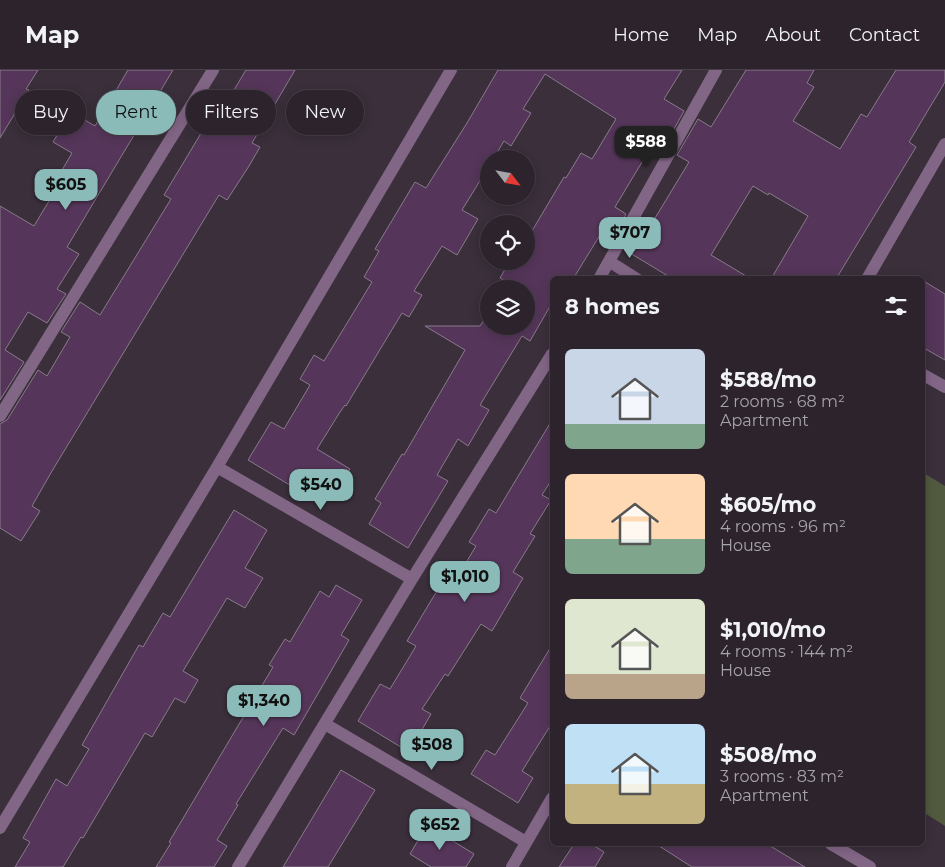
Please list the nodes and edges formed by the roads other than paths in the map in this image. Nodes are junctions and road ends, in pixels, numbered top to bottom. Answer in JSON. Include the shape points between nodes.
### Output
{"nodes":[{"id":1,"x":213,"y":70,"type":"edge"},
{"id":2,"x":451,"y":70,"type":"edge"},
{"id":3,"x":716,"y":70,"type":"edge"},
{"id":4,"x":945,"y":144,"type":"edge"},
{"id":5,"x":610,"y":262,"type":"junction"},
{"id":6,"x":601,"y":276,"type":"edge"},
{"id":7,"x":632,"y":276,"type":"edge"},
{"id":8,"x":869,"y":276,"type":"edge"},
{"id":9,"x":550,"y":357,"type":"edge"},
{"id":10,"x":925,"y":376,"type":"edge"},
{"id":11,"x":945,"y":387,"type":"edge"},
{"id":12,"x":0,"y":416,"type":"edge"},
{"id":13,"x":218,"y":468,"type":"junction"},
{"id":14,"x":412,"y":579,"type":"junction"},
{"id":15,"x":324,"y":724,"type":"junction"},
{"id":16,"x":550,"y":801,"type":"edge"},
{"id":17,"x":0,"y":828,"type":"edge"},
{"id":18,"x":526,"y":842,"type":"junction"},
{"id":19,"x":834,"y":846,"type":"edge"},
{"id":20,"x":238,"y":867,"type":"edge"},
{"id":21,"x":512,"y":867,"type":"edge"},
{"id":22,"x":870,"y":867,"type":"edge"}],
"edges":[{"from":1,"to":12,"type":"street"},
{"from":2,"to":13,"type":"street"},
{"from":3,"to":5,"type":"street"},
{"from":4,"to":8,"type":"street"},
{"from":5,"to":6,"type":"street"},
{"from":5,"to":7,"type":"street"},
{"from":9,"to":14,"type":"street"},
{"from":10,"to":11,"type":"street"},
{"from":13,"to":14,"type":"street"},
{"from":13,"to":17,"type":"street"},
{"from":14,"to":15,"type":"street"},
{"from":15,"to":18,"type":"street"},
{"from":15,"to":20,"type":"street"},
{"from":16,"to":18,"type":"street"},
{"from":18,"to":21,"type":"street"},
{"from":19,"to":22,"type":"street"}]}
